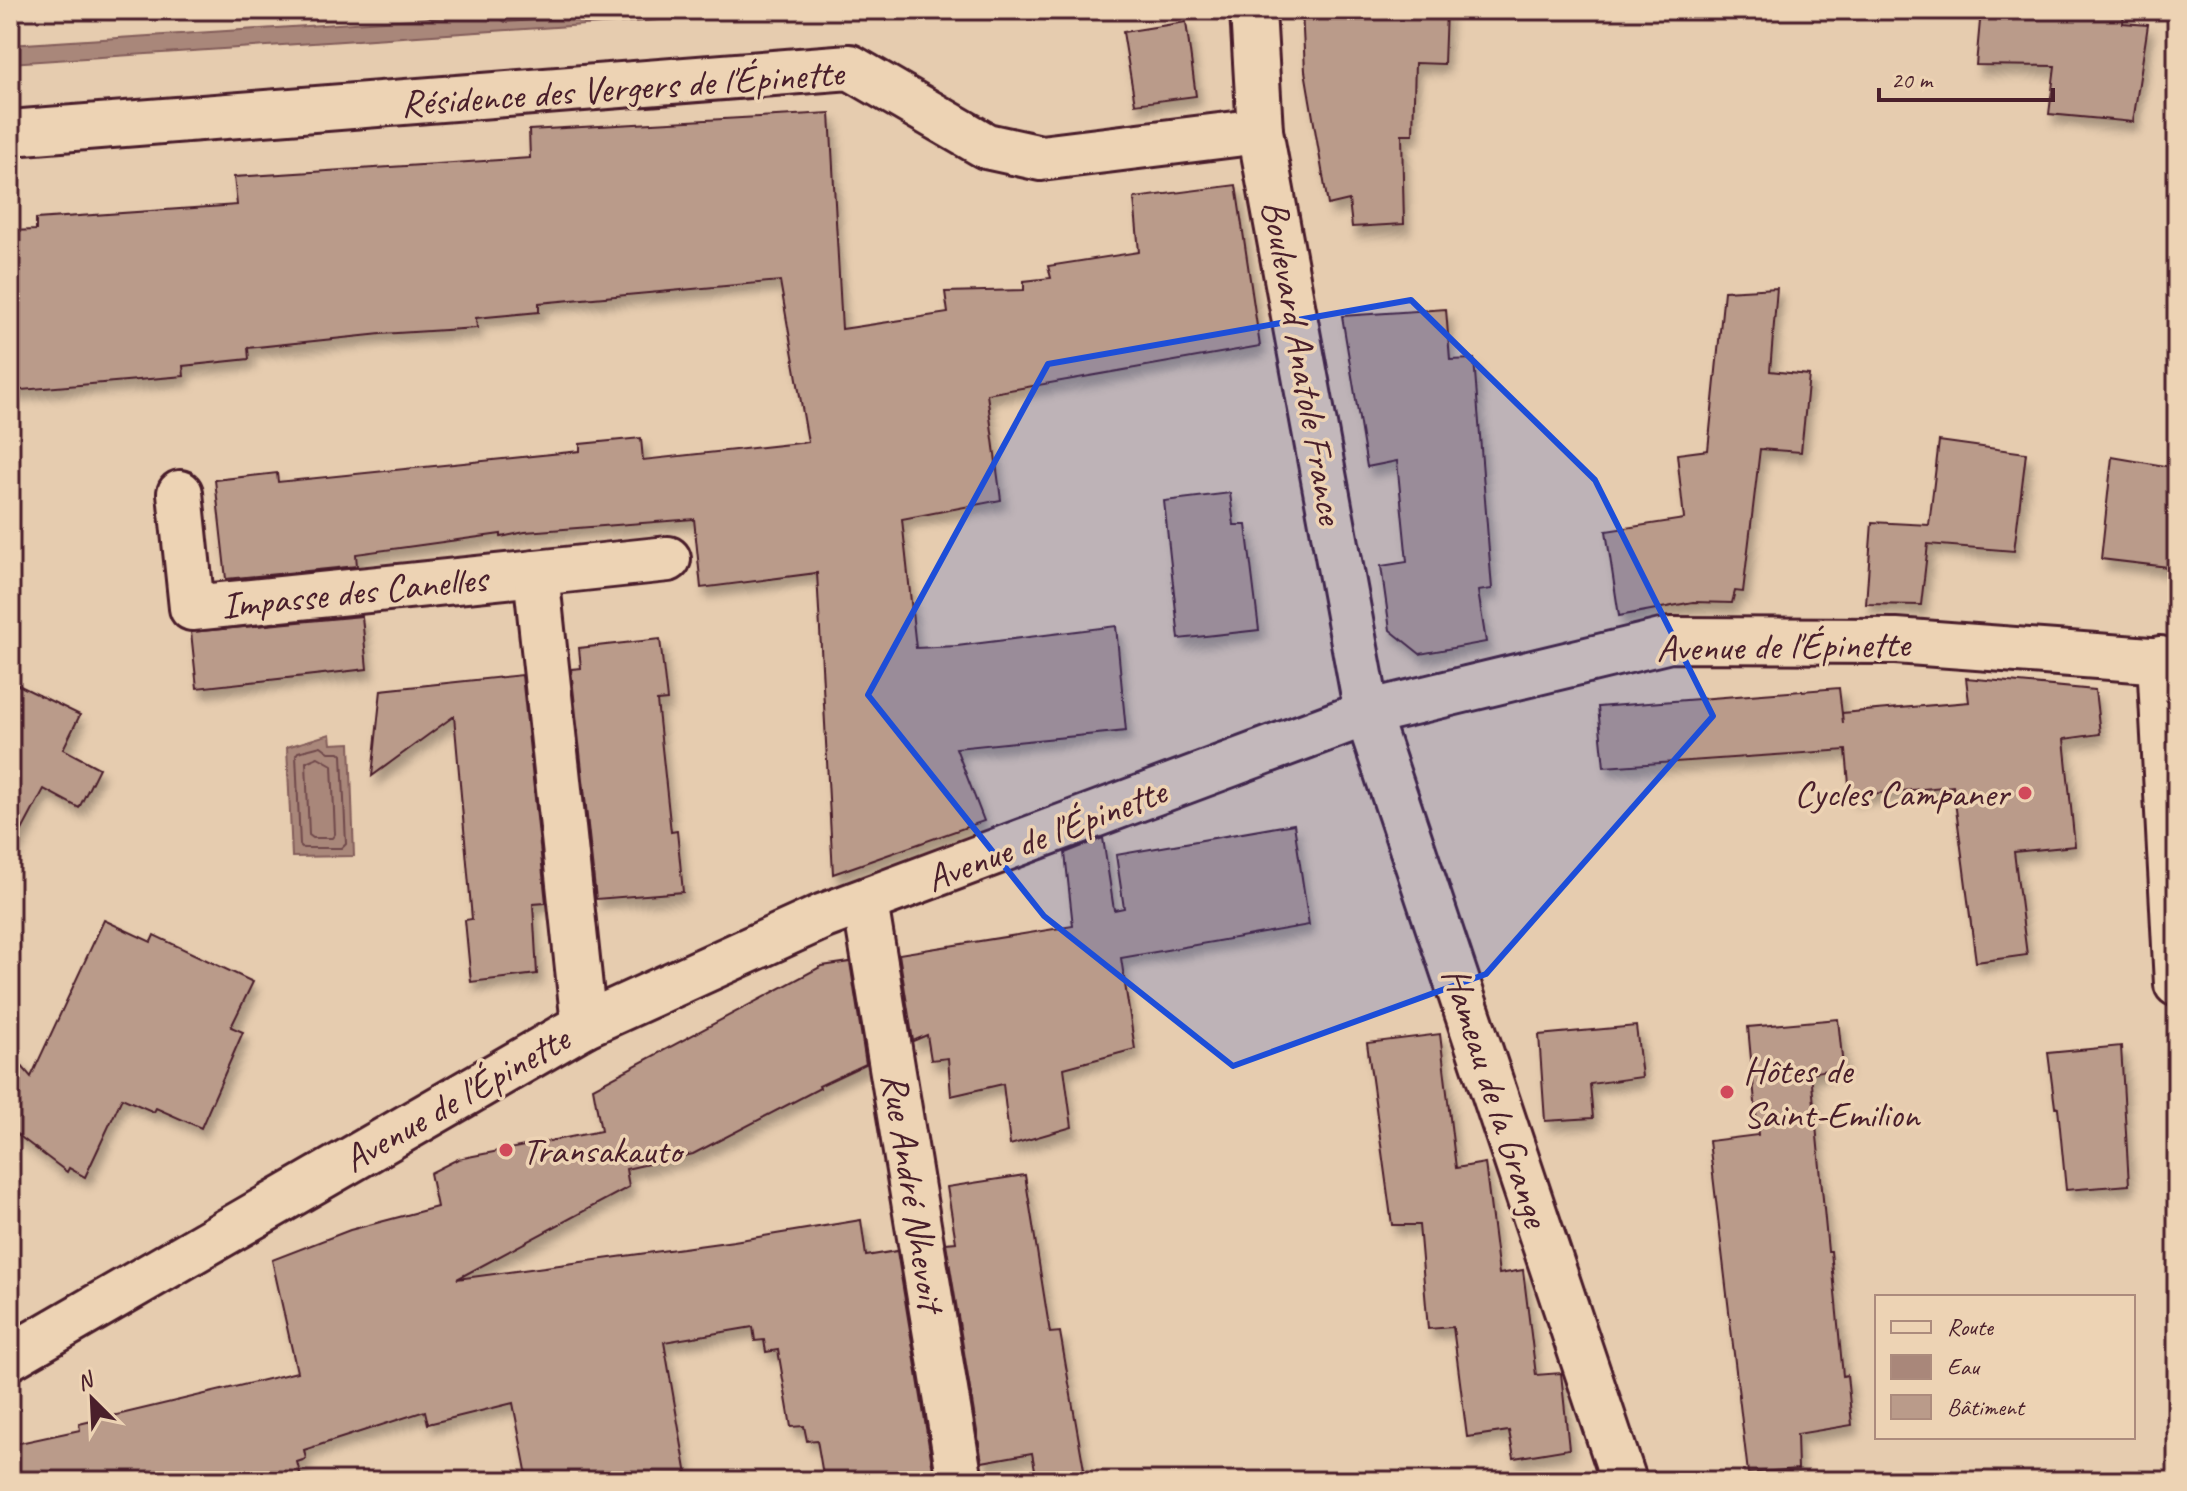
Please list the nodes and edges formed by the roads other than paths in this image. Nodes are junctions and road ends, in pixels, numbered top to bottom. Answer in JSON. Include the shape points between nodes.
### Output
{"nodes":[{"id":1,"x":1253,"y":10,"type":"edge"},
{"id":2,"x":1260,"y":131,"type":"junction"},
{"id":3,"x":10,"y":133,"type":"edge"},
{"id":4,"x":180,"y":493,"type":"dead end"},
{"id":5,"x":668,"y":559,"type":"dead end"},
{"id":6,"x":536,"y":573,"type":"junction"},
{"id":7,"x":2168,"y":661,"type":"edge"},
{"id":8,"x":1367,"y":713,"type":"junction"},
{"id":9,"x":865,"y":902,"type":"junction"},
{"id":10,"x":2177,"y":984,"type":"edge"},
{"id":11,"x":584,"y":1025,"type":"junction"},
{"id":12,"x":10,"y":1357,"type":"edge"},
{"id":13,"x":960,"y":1481,"type":"edge"},
{"id":14,"x":1624,"y":1481,"type":"edge"}],
"edges":[{"from":1,"to":2,"type":"street","name":"Boulevard Anatole France"},
{"from":2,"to":3,"type":"street","name":"Résidence des Vergers de l'Épinette","via":[[1041,158],[986,146],[850,67]]},
{"from":2,"to":8,"type":"street","name":"Boulevard Anatole France"},
{"from":4,"to":6,"type":"street","name":"Impasse des Canelles","via":[[192,608]]},
{"from":5,"to":6,"type":"street","name":"Impasse des Canelles"},
{"from":6,"to":11,"type":"street","name":"Impasse des Canelles"},
{"from":7,"to":8,"type":"street","name":"Avenue de l'Épinette","via":[[1896,641],[1670,640]]},
{"from":7,"to":10,"type":"street"},
{"from":8,"to":9,"type":"street","name":"Avenue de l'Épinette"},
{"from":8,"to":14,"type":"street","name":"Hameau de la Grange"},
{"from":9,"to":11,"type":"street","name":"Avenue de l'Épinette"},
{"from":9,"to":13,"type":"street","name":"Rue André Nhevoit"},
{"from":11,"to":12,"type":"street","name":"Avenue de l'Épinette"}]}
